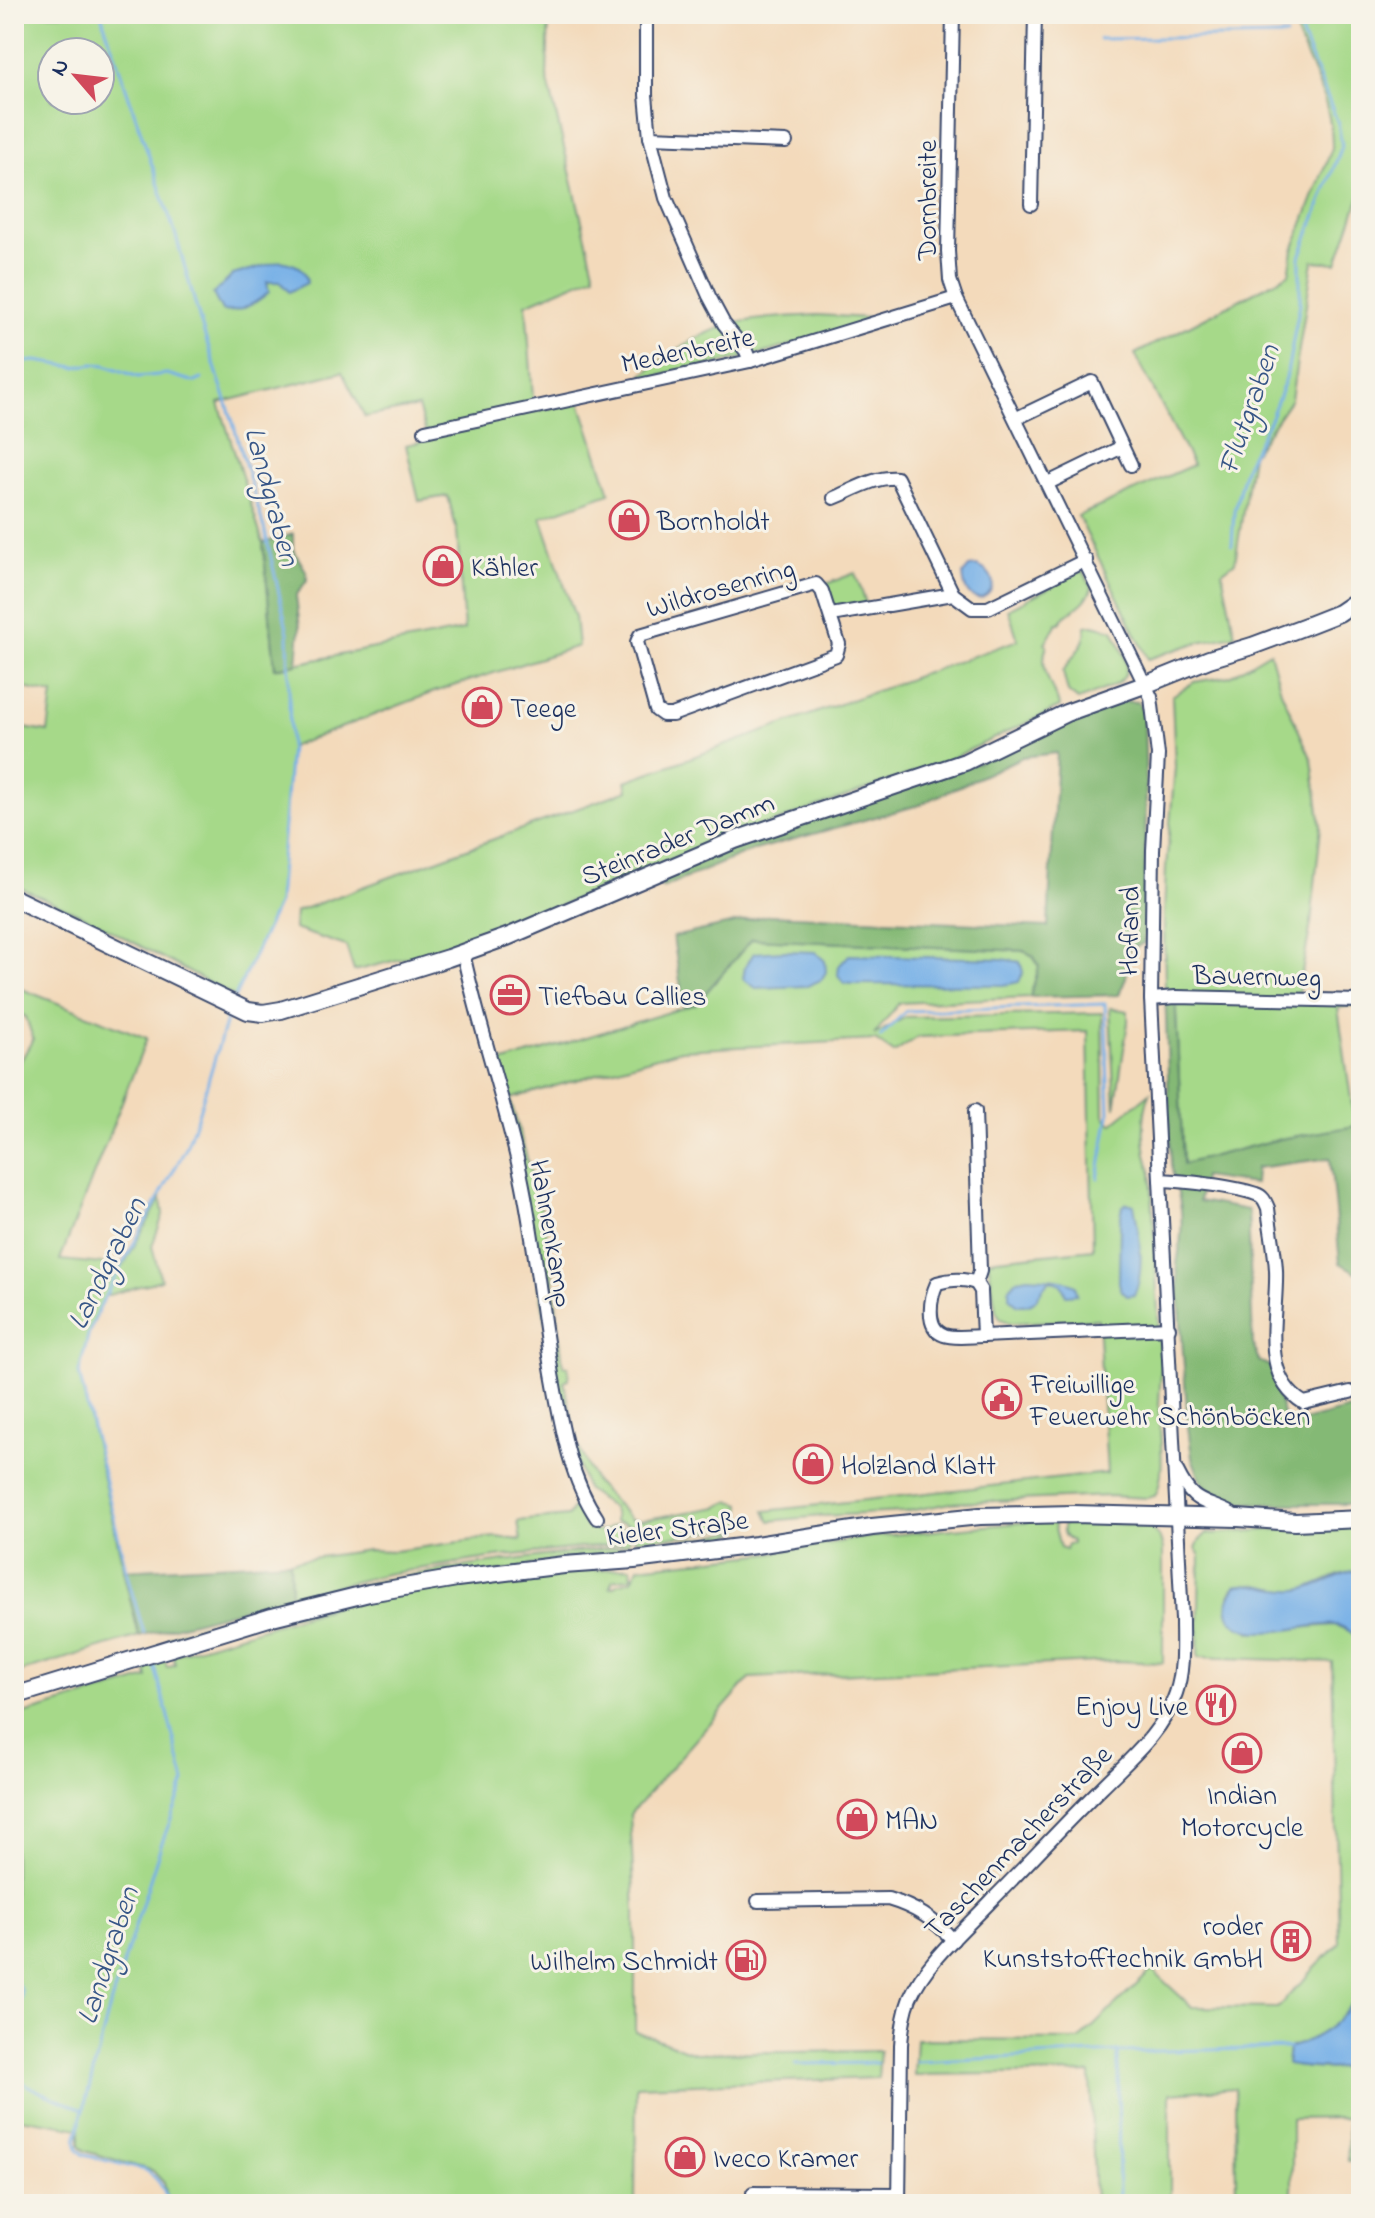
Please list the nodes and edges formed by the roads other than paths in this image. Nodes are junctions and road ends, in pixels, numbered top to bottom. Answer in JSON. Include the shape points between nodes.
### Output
{"nodes":[{"id":1,"x":646,"y":14,"type":"edge"},
{"id":2,"x":953,"y":14,"type":"edge"},
{"id":3,"x":1035,"y":14,"type":"edge"},
{"id":4,"x":650,"y":137,"type":"junction"},
{"id":5,"x":786,"y":142,"type":"dead end"},
{"id":6,"x":1031,"y":204,"type":"dead end"},
{"id":7,"x":956,"y":298,"type":"junction"},
{"id":8,"x":750,"y":361,"type":"junction"},
{"id":9,"x":1017,"y":418,"type":"junction"},
{"id":10,"x":425,"y":431,"type":"dead end"},
{"id":11,"x":1122,"y":447,"type":"junction"},
{"id":12,"x":1131,"y":465,"type":"dead end"},
{"id":13,"x":1048,"y":483,"type":"junction"},
{"id":14,"x":834,"y":498,"type":"dead end"},
{"id":15,"x":1086,"y":560,"type":"junction"},
{"id":16,"x":953,"y":594,"type":"junction"},
{"id":17,"x":1361,"y":598,"type":"edge"},
{"id":18,"x":831,"y":615,"type":"junction"},
{"id":19,"x":1147,"y":684,"type":"junction"},
{"id":20,"x":14,"y":898,"type":"edge"},
{"id":21,"x":463,"y":953,"type":"junction"},
{"id":22,"x":1151,"y":999,"type":"junction"},
{"id":23,"x":1361,"y":1001,"type":"edge"},
{"id":24,"x":975,"y":1111,"type":"dead end"},
{"id":25,"x":1160,"y":1180,"type":"junction"},
{"id":26,"x":976,"y":1283,"type":"junction"},
{"id":27,"x":1169,"y":1328,"type":"junction"},
{"id":28,"x":983,"y":1336,"type":"junction"},
{"id":29,"x":1350,"y":1392,"type":"dead end"},
{"id":30,"x":1174,"y":1465,"type":"junction"},
{"id":31,"x":1177,"y":1517,"type":"junction"},
{"id":32,"x":597,"y":1518,"type":"dead end"},
{"id":33,"x":1238,"y":1518,"type":"junction"},
{"id":34,"x":1361,"y":1519,"type":"edge"},
{"id":35,"x":14,"y":1696,"type":"edge"},
{"id":36,"x":758,"y":1901,"type":"dead end"},
{"id":37,"x":953,"y":1940,"type":"junction"},
{"id":38,"x":753,"y":2193,"type":"dead end"},
{"id":39,"x":899,"y":2199,"type":"edge"}],
"edges":[{"from":1,"to":4,"type":"street"},
{"from":2,"to":7,"type":"street","name":"Dornbreite","via":[[948,251]]},
{"from":3,"to":6,"type":"street"},
{"from":4,"to":5,"type":"street"},
{"from":4,"to":8,"type":"street","via":[[682,237],[722,320]]},
{"from":7,"to":8,"type":"street","name":"Medenbreite"},
{"from":7,"to":9,"type":"street","name":"Dornbreite"},
{"from":8,"to":10,"type":"street","name":"Medenbreite"},
{"from":9,"to":11,"type":"street","via":[[1092,382]]},
{"from":9,"to":13,"type":"street","name":"Dornbreite"},
{"from":11,"to":12,"type":"street"},
{"from":11,"to":13,"type":"street"},
{"from":13,"to":15,"type":"street","name":"Dornbreite"},
{"from":14,"to":16,"type":"street","via":[[897,478]]},
{"from":15,"to":16,"type":"street","via":[[988,608],[972,608]]},
{"from":15,"to":19,"type":"street","name":"Dornbreite"},
{"from":16,"to":18,"type":"street"},
{"from":17,"to":19,"type":"main road","name":"Steinrader Damm","via":[[1339,613]]},
{"from":18,"to":18,"type":"street","name":"Wildrosenring","via":[[816,584],[640,635],[637,642],[656,710],[672,715],[836,655],[839,644]]},
{"from":19,"to":21,"type":"main road","name":"Steinrader Damm","via":[[1066,713],[965,762],[735,840]]},
{"from":19,"to":22,"type":"street","name":"Hofland","via":[[1158,755]]},
{"from":20,"to":21,"type":"main road","name":"Steinrader Damm","via":[[218,998],[263,1013]]},
{"from":21,"to":32,"type":"street","name":"Hahnenkamp","via":[[520,1173],[565,1438],[584,1500]]},
{"from":22,"to":23,"type":"street","name":"Bauernweg"},
{"from":22,"to":25,"type":"street","name":"Hofland"},
{"from":24,"to":26,"type":"street","via":[[980,1271]]},
{"from":25,"to":27,"type":"street","name":"Hofland"},
{"from":25,"to":29,"type":"street","via":[[1259,1194],[1268,1208],[1276,1270],[1273,1355],[1280,1380],[1304,1403]]},
{"from":26,"to":28,"type":"street"},
{"from":26,"to":28,"type":"street","via":[[937,1283],[930,1298],[932,1321],[945,1336]]},
{"from":27,"to":28,"type":"street"},
{"from":27,"to":30,"type":"street","name":"Hofland"},
{"from":30,"to":31,"type":"street","name":"Hofland"},
{"from":30,"to":33,"type":"street","via":[[1195,1498]]},
{"from":31,"to":33,"type":"main road","name":"Kieler Straße"},
{"from":31,"to":35,"type":"main road","name":"Kieler Straße","via":[[980,1516],[442,1581],[272,1617]]},
{"from":31,"to":37,"type":"street","name":"Taschenmacherstraße","via":[[1181,1669],[1168,1712],[1143,1747]]},
{"from":33,"to":34,"type":"main road","name":"Kieler Straße"},
{"from":36,"to":37,"type":"street","via":[[888,1899],[922,1912]]},
{"from":37,"to":39,"type":"street","name":"Taschenmacherstraße","via":[[931,1965],[903,2019]]},
{"from":38,"to":39,"type":"street"}]}
